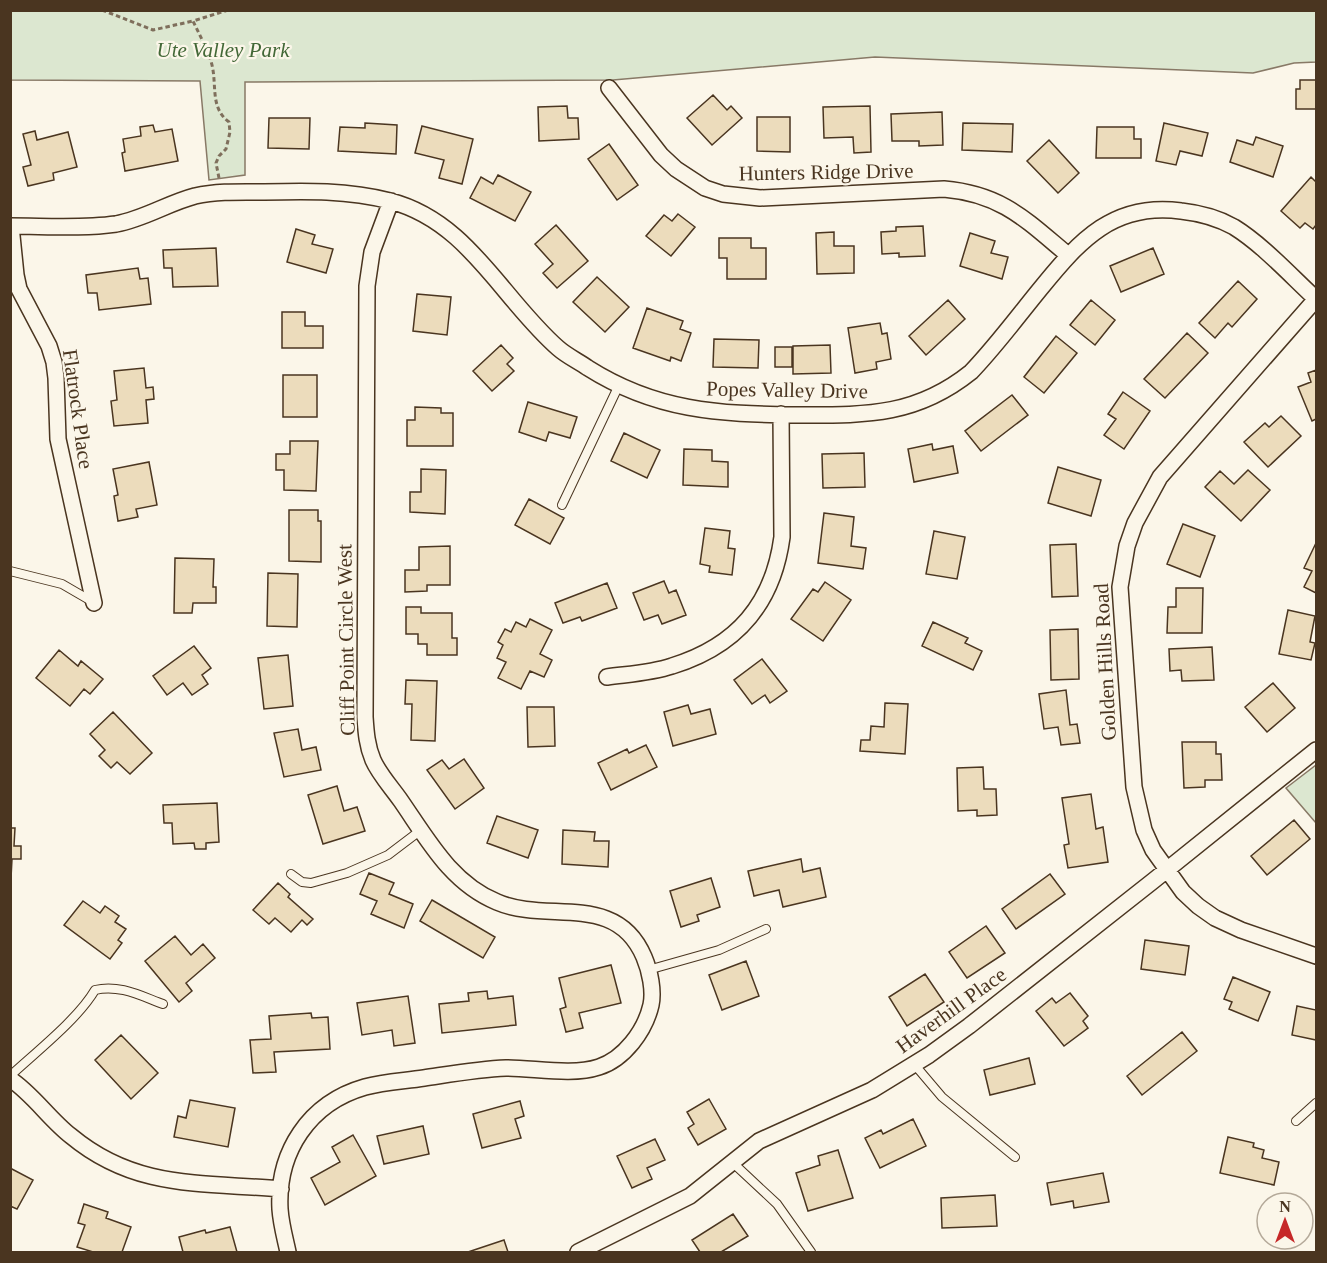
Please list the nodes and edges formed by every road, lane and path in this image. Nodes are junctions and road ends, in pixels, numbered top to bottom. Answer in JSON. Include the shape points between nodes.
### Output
{"nodes":[{"id":1,"x":102,"y":10,"type":"edge"},
{"id":2,"x":228,"y":10,"type":"edge"},
{"id":3,"x":193,"y":21,"type":"junction"},
{"id":4,"x":609,"y":88,"type":"dead end"},
{"id":5,"x":221,"y":192,"type":"junction"},
{"id":6,"x":391,"y":201,"type":"junction"},
{"id":7,"x":11,"y":226,"type":"edge"},
{"id":8,"x":1068,"y":255,"type":"junction"},
{"id":9,"x":1316,"y":299,"type":"edge"},
{"id":10,"x":619,"y":385,"type":"junction"},
{"id":11,"x":781,"y":414,"type":"junction"},
{"id":12,"x":562,"y":506,"type":"dead end"},
{"id":13,"x":10,"y":571,"type":"edge"},
{"id":14,"x":94,"y":603,"type":"joint"},
{"id":15,"x":608,"y":677,"type":"dead end"},
{"id":16,"x":1317,"y":750,"type":"edge"},
{"id":17,"x":421,"y":830,"type":"junction"},
{"id":18,"x":1167,"y":870,"type":"junction"},
{"id":19,"x":291,"y":874,"type":"dead end"},
{"id":20,"x":766,"y":929,"type":"dead end"},
{"id":21,"x":1317,"y":956,"type":"edge"},
{"id":22,"x":648,"y":970,"type":"junction"},
{"id":23,"x":163,"y":1004,"type":"dead end"},
{"id":24,"x":914,"y":1065,"type":"junction"},
{"id":25,"x":10,"y":1077,"type":"edge"},
{"id":26,"x":1317,"y":1103,"type":"edge"},
{"id":27,"x":1296,"y":1121,"type":"dead end"},
{"id":28,"x":1015,"y":1157,"type":"dead end"},
{"id":29,"x":732,"y":1162,"type":"junction"},
{"id":30,"x":281,"y":1189,"type":"junction"},
{"id":31,"x":288,"y":1252,"type":"edge"},
{"id":32,"x":578,"y":1252,"type":"edge"},
{"id":33,"x":811,"y":1252,"type":"edge"}],
"edges":[{"from":1,"to":3,"type":"path","via":[[153,30]]},
{"from":2,"to":3,"type":"path"},
{"from":3,"to":5,"type":"path","via":[[212,68],[216,104],[229,122],[226,149],[216,163]]},
{"from":4,"to":8,"type":"street","name":"Hunters Ridge Drive","via":[[661,155],[705,188],[760,198],[962,191],[997,201],[1012,210]]},
{"from":5,"to":6,"type":"street","name":"Popes Valley Drive","via":[[335,191]]},
{"from":5,"to":7,"type":"street","name":"Popes Valley Drive","via":[[174,202],[118,223]]},
{"from":6,"to":10,"type":"street","name":"Popes Valley Drive","via":[[452,233],[482,261],[526,318],[560,350]]},
{"from":6,"to":17,"type":"street","name":"Cliff Point Circle West","via":[[372,252],[367,286],[365,717],[374,762]]},
{"from":7,"to":14,"type":"street","name":"Flatrock Place","via":[[19,289],[54,362],[58,439]]},
{"from":8,"to":9,"type":"street","name":"Popes Valley Drive","via":[[1103,225],[1119,217],[1155,210],[1191,213],[1246,235]]},
{"from":8,"to":11,"type":"street","name":"Popes Valley Drive","via":[[986,356],[956,384],[922,401],[878,413]]},
{"from":9,"to":18,"type":"street","name":"Golden Hills Road","via":[[1160,477],[1127,546],[1120,606],[1134,787],[1144,830]]},
{"from":10,"to":11,"type":"street","name":"Popes Valley Drive","via":[[660,401],[700,410]]},
{"from":10,"to":12,"type":"lane"},
{"from":11,"to":15,"type":"street","via":[[782,537],[772,577],[755,611],[743,627],[710,651],[670,667]]},
{"from":13,"to":14,"type":"lane","via":[[62,584]]},
{"from":16,"to":18,"type":"street","name":"Haverhill Place"},
{"from":17,"to":19,"type":"lane","via":[[388,855],[346,873],[311,883]]},
{"from":17,"to":22,"type":"street","name":"Cliff Point Circle West","via":[[465,885],[500,903],[524,909],[595,914],[613,922],[635,942]]},
{"from":18,"to":21,"type":"street","name":"Golden Hills Road","via":[[1183,892],[1215,918]]},
{"from":18,"to":24,"type":"street","name":"Haverhill Place"},
{"from":20,"to":22,"type":"lane","via":[[719,950]]},
{"from":22,"to":30,"type":"street","name":"Cliff Point Circle West","via":[[651,1004],[634,1041],[620,1056],[601,1067],[582,1071],[481,1070],[365,1087],[338,1099],[308,1122],[289,1151]]},
{"from":23,"to":25,"type":"lane","via":[[118,988],[95,990],[82,1008]]},
{"from":24,"to":28,"type":"lane","via":[[942,1097]]},
{"from":24,"to":29,"type":"street","name":"Haverhill Place","via":[[872,1090],[759,1141]]},
{"from":25,"to":30,"type":"street","via":[[79,1143],[136,1173],[180,1183]]},
{"from":26,"to":27,"type":"lane"},
{"from":29,"to":32,"type":"street","name":"Haverhill Place","via":[[690,1196]]},
{"from":29,"to":33,"type":"lane","via":[[777,1204]]},
{"from":30,"to":31,"type":"street","name":"Cliff Point Circle West","via":[[280,1209]]}]}
